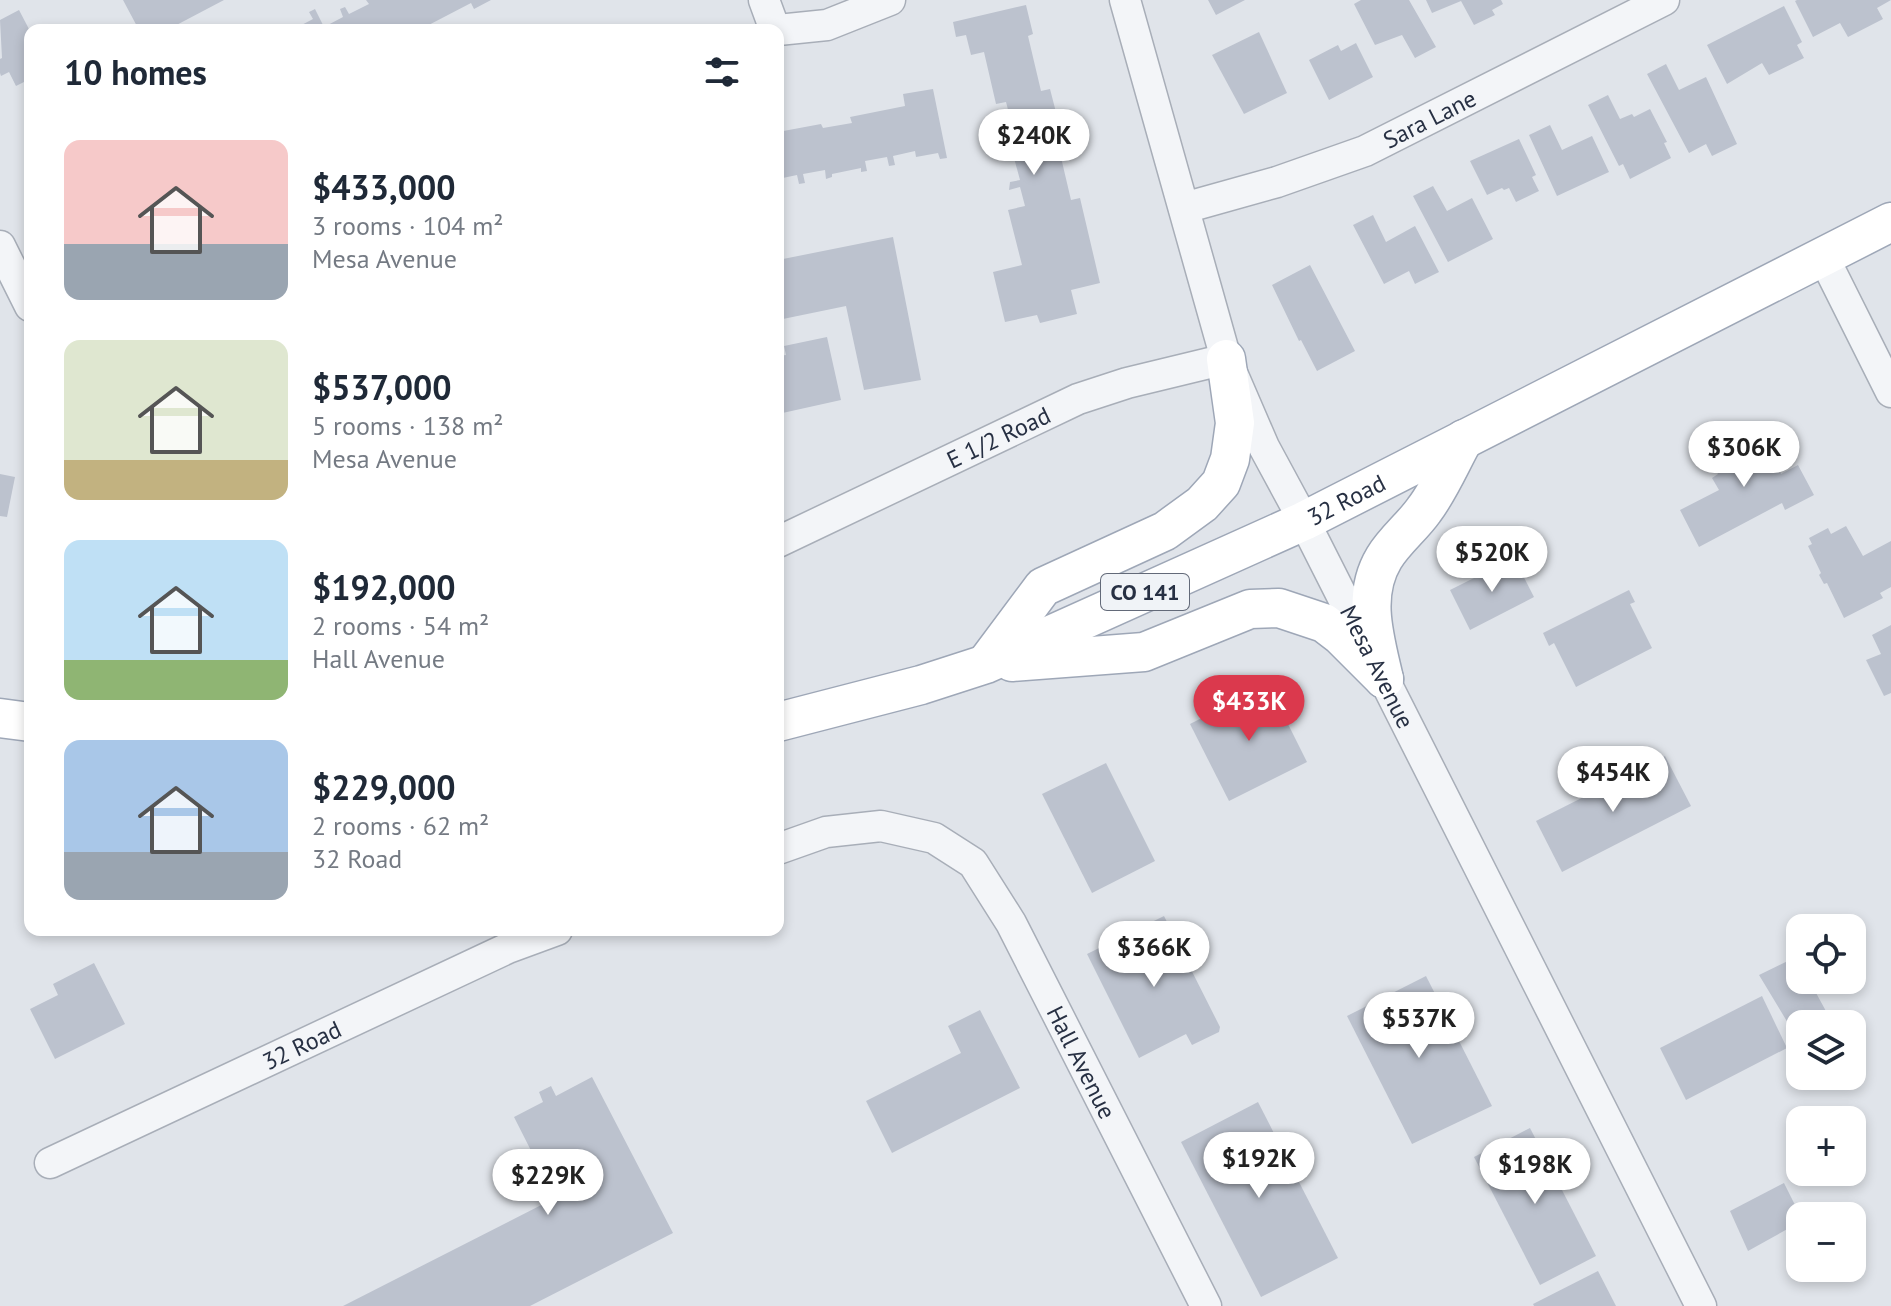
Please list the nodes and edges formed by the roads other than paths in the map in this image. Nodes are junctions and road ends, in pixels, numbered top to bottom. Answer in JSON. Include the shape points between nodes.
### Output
{"nodes":[{"id":1,"x":764,"y":0,"type":"edge"},
{"id":2,"x":890,"y":0,"type":"edge"},
{"id":3,"x":1125,"y":0,"type":"edge"},
{"id":4,"x":1664,"y":0,"type":"edge"},
{"id":5,"x":774,"y":24,"type":"edge"},
{"id":6,"x":784,"y":29,"type":"edge"},
{"id":7,"x":1184,"y":208,"type":"junction"},
{"id":8,"x":1891,"y":222,"type":"edge"},
{"id":9,"x":0,"y":246,"type":"edge"},
{"id":10,"x":1823,"y":256,"type":"junction"},
{"id":11,"x":24,"y":294,"type":"edge"},
{"id":12,"x":1226,"y":359,"type":"junction"},
{"id":13,"x":1891,"y":392,"type":"edge"},
{"id":14,"x":1464,"y":439,"type":"junction"},
{"id":15,"x":1304,"y":521,"type":"junction"},
{"id":16,"x":784,"y":539,"type":"edge"},
{"id":17,"x":986,"y":664,"type":"junction"},
{"id":18,"x":1384,"y":679,"type":"junction"},
{"id":19,"x":0,"y":718,"type":"edge"},
{"id":20,"x":784,"y":720,"type":"edge"},
{"id":21,"x":24,"y":721,"type":"edge"},
{"id":22,"x":784,"y":847,"type":"edge"},
{"id":23,"x":507,"y":939,"type":"edge"},
{"id":24,"x":50,"y":1163,"type":"dead end"},
{"id":25,"x":1206,"y":1306,"type":"edge"},
{"id":26,"x":1701,"y":1306,"type":"edge"}],
"edges":[{"from":1,"to":5,"type":"street"},
{"from":2,"to":6,"type":"street","via":[[827,25]]},
{"from":3,"to":7,"type":"street","name":"Mesa Avenue"},
{"from":4,"to":7,"type":"street","name":"Sara Lane","via":[[1365,151]]},
{"from":7,"to":12,"type":"street","name":"Mesa Avenue"},
{"from":8,"to":10,"type":"main road","name":"32 Road","number":"CO 141"},
{"from":9,"to":11,"type":"street"},
{"from":10,"to":13,"type":"street"},
{"from":10,"to":14,"type":"main road","name":"32 Road","number":"CO 141"},
{"from":12,"to":15,"type":"street","name":"Mesa Avenue"},
{"from":12,"to":16,"type":"street","name":"E 1/2 Road","via":[[1078,399]]},
{"from":12,"to":17,"type":"main road","via":[[1235,423],[1221,483],[1165,531],[1043,587]]},
{"from":14,"to":15,"type":"main road","name":"32 Road","number":"CO 141"},
{"from":14,"to":18,"type":"main road","via":[[1425,509],[1384,558],[1375,578],[1372,625]]},
{"from":15,"to":17,"type":"main road","name":"32 Road","number":"CO 141"},
{"from":15,"to":18,"type":"street","name":"Mesa Avenue"},
{"from":17,"to":18,"type":"main road","via":[[1144,652],[1250,609],[1279,608],[1324,623]]},
{"from":17,"to":20,"type":"main road","name":"32 Road","number":"CO 141"},
{"from":18,"to":26,"type":"street","name":"Mesa Avenue"},
{"from":19,"to":21,"type":"main road"},
{"from":22,"to":25,"type":"street","name":"Hall Avenue","via":[[826,832],[881,826],[934,838],[973,863],[1011,923]]},
{"from":23,"to":24,"type":"street","name":"32 Road"}]}
